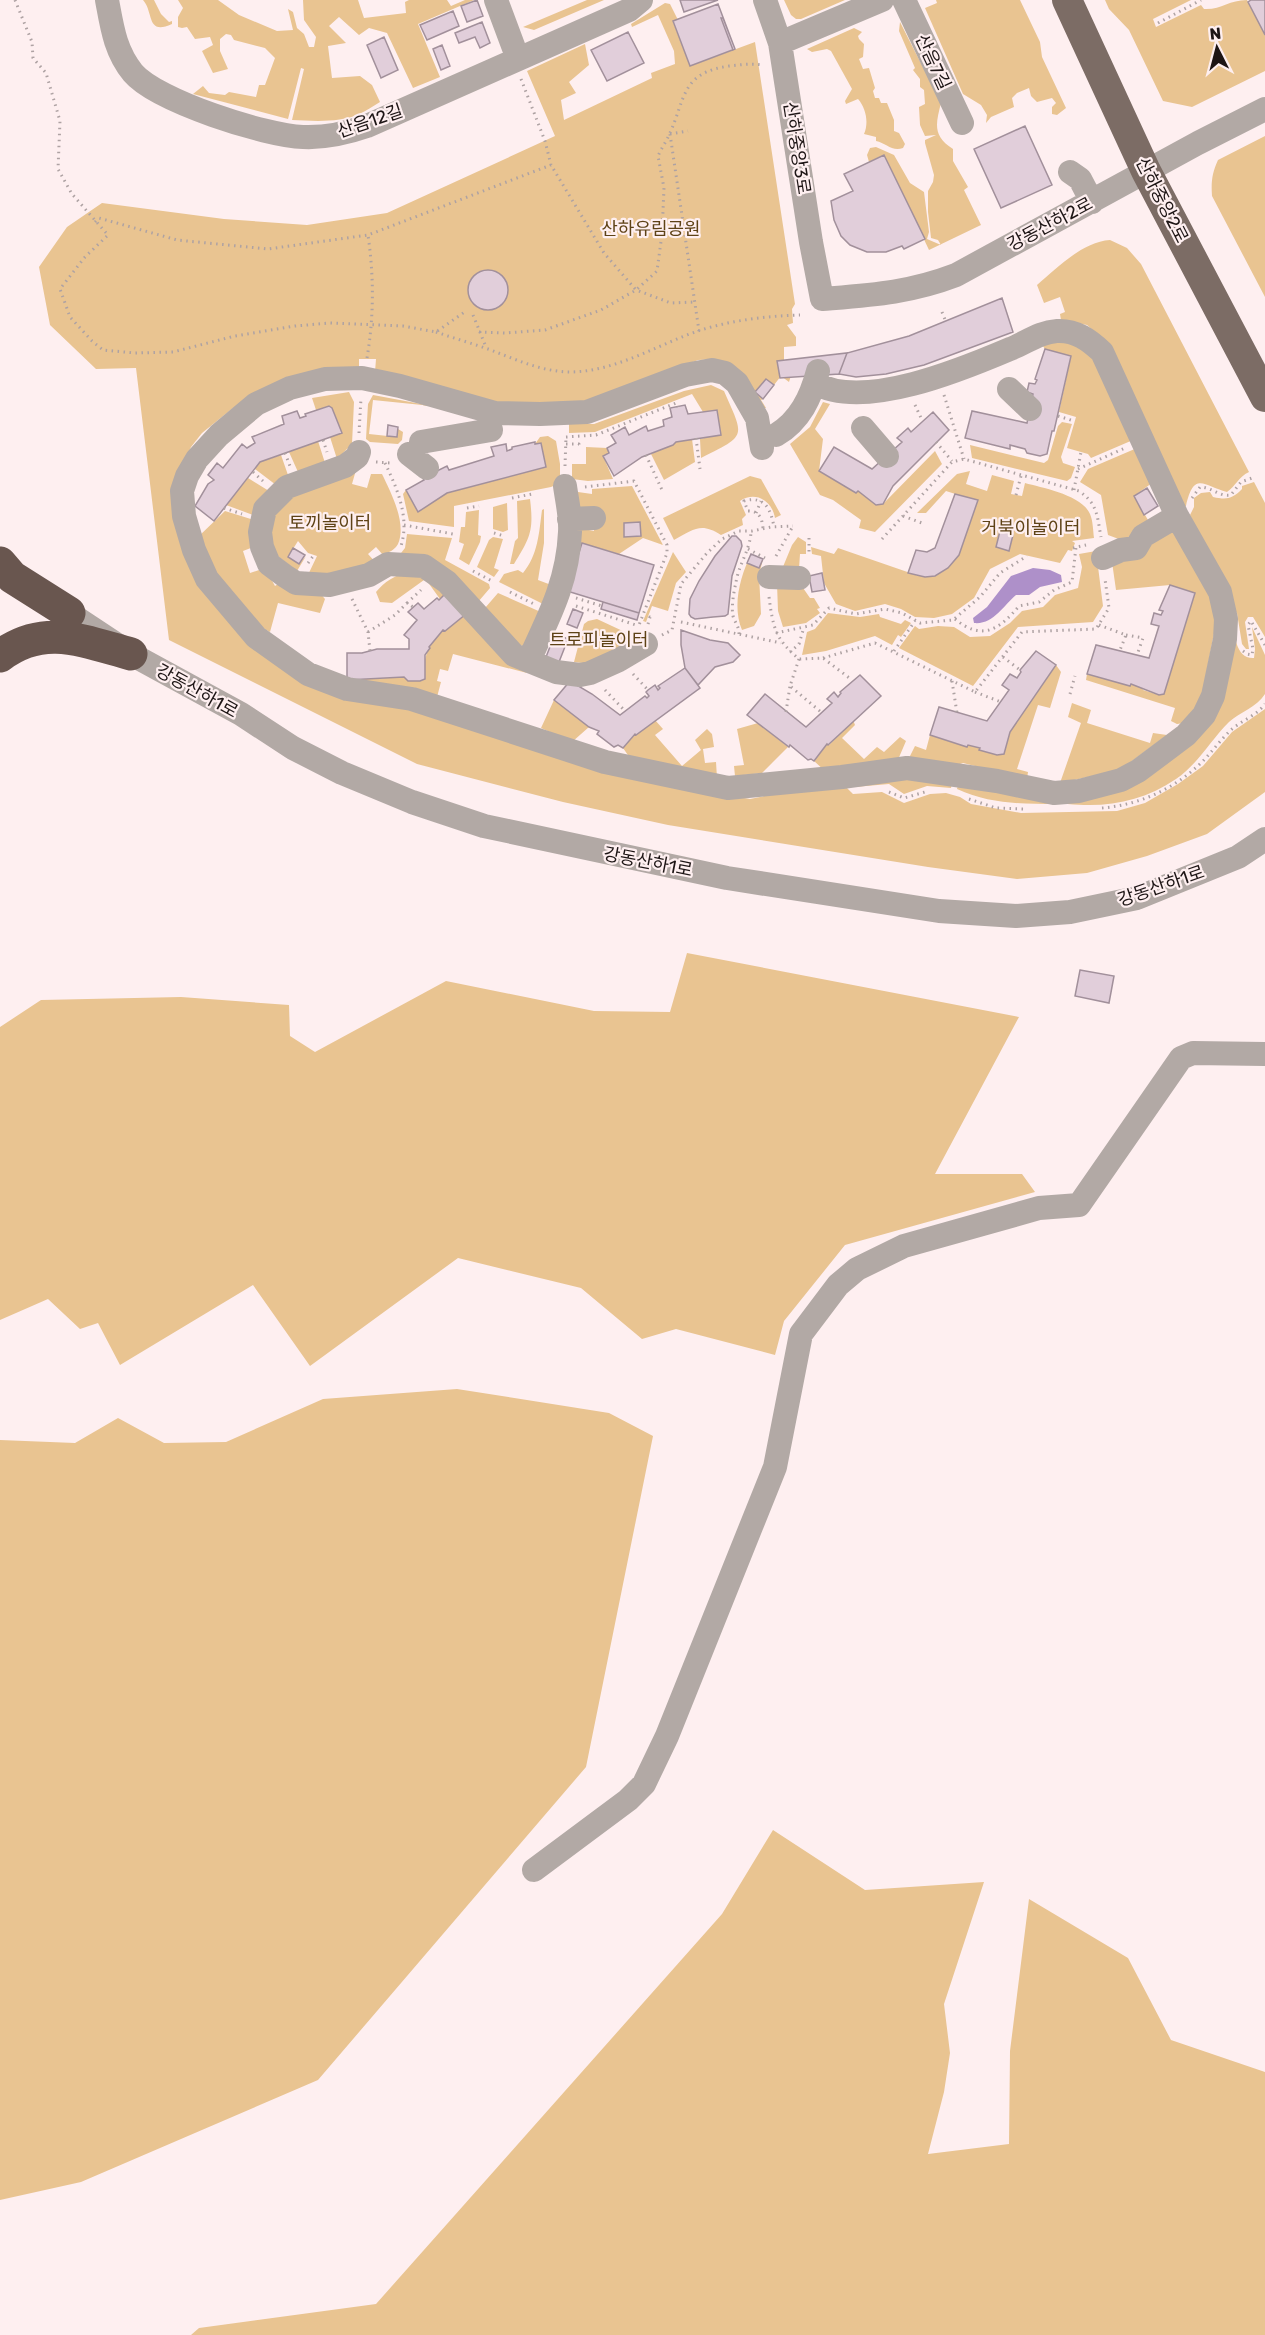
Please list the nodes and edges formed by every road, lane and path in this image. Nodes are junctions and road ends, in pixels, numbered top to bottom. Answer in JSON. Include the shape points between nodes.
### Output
{"nodes":[{"id":1,"x":15,"y":0,"type":"edge"},
{"id":2,"x":106,"y":0,"type":"edge"},
{"id":3,"x":496,"y":0,"type":"edge"},
{"id":4,"x":641,"y":0,"type":"edge"},
{"id":5,"x":765,"y":0,"type":"edge"},
{"id":6,"x":882,"y":0,"type":"edge"},
{"id":7,"x":904,"y":0,"type":"edge"},
{"id":8,"x":1066,"y":0,"type":"edge"},
{"id":9,"x":1201,"y":0,"type":"edge"},
{"id":10,"x":1158,"y":23,"type":"dead end"},
{"id":11,"x":780,"y":43,"type":"junction"},
{"id":12,"x":518,"y":65,"type":"junction"},
{"id":13,"x":764,"y":66,"type":"dead end"},
{"id":14,"x":1265,"y":109,"type":"edge"},
{"id":15,"x":962,"y":123,"type":"dead end"},
{"id":16,"x":688,"y":131,"type":"dead end"},
{"id":17,"x":670,"y":134,"type":"junction"},
{"id":18,"x":551,"y":165,"type":"junction"},
{"id":19,"x":1070,"y":171,"type":"dead end"},
{"id":20,"x":1146,"y":171,"type":"junction"},
{"id":21,"x":1092,"y":202,"type":"junction"},
{"id":22,"x":95,"y":222,"type":"junction"},
{"id":23,"x":368,"y":235,"type":"junction"},
{"id":24,"x":636,"y":290,"type":"junction"},
{"id":25,"x":822,"y":298,"type":"joint"},
{"id":26,"x":695,"y":302,"type":"junction"},
{"id":27,"x":942,"y":312,"type":"dead end"},
{"id":28,"x":800,"y":315,"type":"dead end"},
{"id":29,"x":946,"y":322,"type":"dead end"},
{"id":30,"x":372,"y":325,"type":"junction"},
{"id":31,"x":699,"y":331,"type":"junction"},
{"id":32,"x":436,"y":332,"type":"junction"},
{"id":33,"x":479,"y":332,"type":"junction"},
{"id":34,"x":486,"y":348,"type":"junction"},
{"id":35,"x":366,"y":366,"type":"dead end"},
{"id":36,"x":941,"y":385,"type":"dead end"},
{"id":37,"x":1009,"y":389,"type":"dead end"},
{"id":38,"x":1265,"y":397,"type":"edge"},
{"id":39,"x":915,"y":403,"type":"dead end"},
{"id":40,"x":678,"y":406,"type":"dead end"},
{"id":41,"x":1030,"y":409,"type":"dead end"},
{"id":42,"x":566,"y":413,"type":"junction"},
{"id":43,"x":1058,"y":417,"type":"dead end"},
{"id":44,"x":922,"y":420,"type":"dead end"},
{"id":45,"x":1074,"y":421,"type":"dead end"},
{"id":46,"x":863,"y":428,"type":"dead end"},
{"id":47,"x":495,"y":430,"type":"junction"},
{"id":48,"x":566,"y":437,"type":"junction"},
{"id":49,"x":696,"y":438,"type":"dead end"},
{"id":50,"x":1142,"y":440,"type":"junction"},
{"id":51,"x":936,"y":442,"type":"dead end"},
{"id":52,"x":566,"y":444,"type":"junction"},
{"id":53,"x":579,"y":447,"type":"dead end"},
{"id":54,"x":359,"y":452,"type":"dead end"},
{"id":55,"x":1081,"y":452,"type":"dead end"},
{"id":56,"x":419,"y":455,"type":"dead end"},
{"id":57,"x":646,"y":456,"type":"dead end"},
{"id":58,"x":886,"y":456,"type":"dead end"},
{"id":59,"x":964,"y":459,"type":"junction"},
{"id":60,"x":952,"y":462,"type":"junction"},
{"id":61,"x":385,"y":463,"type":"dead end"},
{"id":62,"x":700,"y":469,"type":"dead end"},
{"id":63,"x":1078,"y":469,"type":"junction"},
{"id":64,"x":1021,"y":476,"type":"junction"},
{"id":65,"x":1252,"y":478,"type":"dead end"},
{"id":66,"x":565,"y":486,"type":"junction"},
{"id":67,"x":662,"y":490,"type":"dead end"},
{"id":68,"x":1074,"y":490,"type":"junction"},
{"id":69,"x":532,"y":494,"type":"dead end"},
{"id":70,"x":1016,"y":495,"type":"dead end"},
{"id":71,"x":512,"y":498,"type":"dead end"},
{"id":72,"x":761,"y":501,"type":"junction"},
{"id":73,"x":478,"y":506,"type":"dead end"},
{"id":74,"x":467,"y":508,"type":"dead end"},
{"id":75,"x":756,"y":513,"type":"junction"},
{"id":76,"x":903,"y":516,"type":"junction"},
{"id":77,"x":1177,"y":516,"type":"junction"},
{"id":78,"x":594,"y":518,"type":"dead end"},
{"id":79,"x":569,"y":519,"type":"junction"},
{"id":80,"x":921,"y":523,"type":"dead end"},
{"id":81,"x":404,"y":525,"type":"junction"},
{"id":82,"x":794,"y":526,"type":"dead end"},
{"id":83,"x":774,"y":527,"type":"junction"},
{"id":84,"x":763,"y":529,"type":"junction"},
{"id":85,"x":752,"y":531,"type":"junction"},
{"id":86,"x":494,"y":533,"type":"dead end"},
{"id":87,"x":453,"y":534,"type":"dead end"},
{"id":88,"x":504,"y":536,"type":"dead end"},
{"id":89,"x":809,"y":538,"type":"dead end"},
{"id":90,"x":882,"y":539,"type":"dead end"},
{"id":91,"x":1076,"y":547,"type":"dead end"},
{"id":92,"x":748,"y":549,"type":"junction"},
{"id":93,"x":809,"y":555,"type":"dead end"},
{"id":94,"x":1027,"y":556,"type":"dead end"},
{"id":95,"x":1103,"y":558,"type":"junction"},
{"id":96,"x":0,"y":563,"type":"edge"},
{"id":97,"x":388,"y":564,"type":"junction"},
{"id":98,"x":771,"y":569,"type":"joint"},
{"id":99,"x":473,"y":571,"type":"dead end"},
{"id":100,"x":799,"y":578,"type":"dead end"},
{"id":101,"x":344,"y":581,"type":"junction"},
{"id":102,"x":492,"y":581,"type":"dead end"},
{"id":103,"x":424,"y":587,"type":"dead end"},
{"id":104,"x":510,"y":592,"type":"dead end"},
{"id":105,"x":0,"y":593,"type":"edge"},
{"id":106,"x":554,"y":600,"type":"junction"},
{"id":107,"x":407,"y":603,"type":"junction"},
{"id":108,"x":602,"y":606,"type":"dead end"},
{"id":109,"x":413,"y":607,"type":"dead end"},
{"id":110,"x":69,"y":613,"type":"junction"},
{"id":111,"x":955,"y":619,"type":"junction"},
{"id":112,"x":915,"y":621,"type":"junction"},
{"id":113,"x":681,"y":622,"type":"dead end"},
{"id":114,"x":1099,"y":625,"type":"junction"},
{"id":115,"x":804,"y":627,"type":"junction"},
{"id":116,"x":368,"y":632,"type":"junction"},
{"id":117,"x":739,"y":634,"type":"junction"},
{"id":118,"x":1126,"y":634,"type":"junction"},
{"id":119,"x":646,"y":644,"type":"joint"},
{"id":120,"x":782,"y":644,"type":"junction"},
{"id":121,"x":1120,"y":650,"type":"dead end"},
{"id":122,"x":370,"y":651,"type":"dead end"},
{"id":123,"x":790,"y":652,"type":"junction"},
{"id":124,"x":893,"y":652,"type":"junction"},
{"id":125,"x":130,"y":654,"type":"junction"},
{"id":126,"x":1137,"y":655,"type":"dead end"},
{"id":127,"x":0,"y":656,"type":"edge"},
{"id":128,"x":1003,"y":657,"type":"junction"},
{"id":129,"x":823,"y":658,"type":"junction"},
{"id":130,"x":799,"y":659,"type":"junction"},
{"id":131,"x":529,"y":660,"type":"junction"},
{"id":132,"x":1020,"y":670,"type":"dead end"},
{"id":133,"x":590,"y":673,"type":"junction"},
{"id":134,"x":1075,"y":676,"type":"dead end"},
{"id":135,"x":852,"y":680,"type":"dead end"},
{"id":136,"x":952,"y":681,"type":"junction"},
{"id":137,"x":790,"y":686,"type":"junction"},
{"id":138,"x":975,"y":692,"type":"junction"},
{"id":139,"x":1070,"y":694,"type":"dead end"},
{"id":140,"x":1000,"y":702,"type":"dead end"},
{"id":141,"x":625,"y":711,"type":"dead end"},
{"id":142,"x":786,"y":712,"type":"dead end"},
{"id":143,"x":821,"y":712,"type":"dead end"},
{"id":144,"x":957,"y":713,"type":"dead end"},
{"id":145,"x":1265,"y":839,"type":"edge"},
{"id":146,"x":1265,"y":1054,"type":"edge"},
{"id":147,"x":534,"y":1870,"type":"dead end"}],
"edges":[{"from":1,"to":22,"type":"path","via":[[32,42],[33,58],[45,73],[60,121],[58,169]]},
{"from":2,"to":12,"type":"street","name":"산음12길","via":[[118,49],[143,83],[194,108],[283,135],[318,137],[350,132]]},
{"from":3,"to":12,"type":"street"},
{"from":4,"to":12,"type":"street","name":"산음12길","via":[[629,10]]},
{"from":5,"to":11,"type":"street","name":"산하중앙3로"},
{"from":6,"to":11,"type":"street"},
{"from":7,"to":15,"type":"street","name":"산음7길"},
{"from":8,"to":20,"type":"main road","name":"산하중앙2로"},
{"from":9,"to":10,"type":"path"},
{"from":11,"to":25,"type":"street","name":"산하중앙3로"},
{"from":12,"to":18,"type":"path"},
{"from":13,"to":17,"type":"path","via":[[750,64],[702,73],[685,91]]},
{"from":14,"to":20,"type":"street","name":"강동산하2로"},
{"from":16,"to":17,"type":"path"},
{"from":17,"to":24,"type":"path","via":[[658,156],[664,188],[657,271]]},
{"from":17,"to":26,"type":"path"},
{"from":18,"to":23,"type":"path"},
{"from":18,"to":24,"type":"path","via":[[604,253]]},
{"from":19,"to":21,"type":"street","via":[[1080,179]]},
{"from":20,"to":21,"type":"street","name":"강동산하2로"},
{"from":20,"to":38,"type":"main road","name":"산하중앙2로"},
{"from":21,"to":25,"type":"street","name":"강동산하2로","via":[[956,275],[926,286]]},
{"from":22,"to":23,"type":"path","via":[[99,218],[177,240],[268,249]]},
{"from":22,"to":30,"type":"path","via":[[108,235],[60,290],[70,317],[103,350],[173,352],[295,326]]},
{"from":23,"to":30,"type":"path","via":[[373,274]]},
{"from":24,"to":26,"type":"path","via":[[671,303]]},
{"from":24,"to":33,"type":"path","via":[[601,310],[545,330]]},
{"from":26,"to":31,"type":"path"},
{"from":27,"to":29,"type":"path"},
{"from":28,"to":31,"type":"path","via":[[736,321]]},
{"from":30,"to":32,"type":"path"},
{"from":30,"to":35,"type":"path"},
{"from":31,"to":34,"type":"path","via":[[594,370],[554,371]]},
{"from":32,"to":33,"type":"path","via":[[465,311],[473,317]]},
{"from":32,"to":34,"type":"path"},
{"from":33,"to":34,"type":"path"},
{"from":36,"to":59,"type":"path"},
{"from":37,"to":41,"type":"street"},
{"from":39,"to":44,"type":"path"},
{"from":40,"to":48,"type":"path","via":[[676,403],[618,429]]},
{"from":42,"to":47,"type":"street"},
{"from":42,"to":48,"type":"path"},
{"from":42,"to":50,"type":"street","via":[[587,411],[685,375],[715,371],[737,383],[769,442],[802,412],[817,379],[827,388],[890,390],[975,363],[1039,334],[1057,331],[1073,332],[1101,352]]},
{"from":43,"to":45,"type":"path"},
{"from":46,"to":58,"type":"street"},
{"from":47,"to":56,"type":"street"},
{"from":47,"to":77,"type":"street","via":[[400,386],[362,378],[325,379],[290,388],[256,404],[197,459],[182,491],[189,535],[207,579],[256,637],[308,674],[347,689],[412,699],[605,762],[728,788],[907,768],[1054,793],[1101,786],[1138,771],[1180,740],[1204,715],[1213,696],[1225,639],[1226,619],[1220,592]]},
{"from":48,"to":52,"type":"path"},
{"from":49,"to":62,"type":"path"},
{"from":50,"to":63,"type":"path"},
{"from":50,"to":77,"type":"street"},
{"from":51,"to":60,"type":"path"},
{"from":52,"to":53,"type":"path"},
{"from":52,"to":66,"type":"path"},
{"from":54,"to":101,"type":"street","via":[[345,466],[286,487],[265,509],[261,520],[262,547],[269,564],[285,576],[296,583],[314,586]]},
{"from":55,"to":63,"type":"path"},
{"from":57,"to":67,"type":"path"},
{"from":59,"to":60,"type":"path"},
{"from":59,"to":64,"type":"path"},
{"from":60,"to":76,"type":"path"},
{"from":61,"to":81,"type":"path","via":[[396,487]]},
{"from":63,"to":68,"type":"path"},
{"from":64,"to":68,"type":"path"},
{"from":64,"to":70,"type":"path"},
{"from":65,"to":77,"type":"path","via":[[1242,482],[1231,495],[1200,487],[1187,511]]},
{"from":66,"to":79,"type":"street"},
{"from":66,"to":106,"type":"path","via":[[634,481],[667,553],[639,626]]},
{"from":68,"to":95,"type":"path","via":[[1095,506]]},
{"from":69,"to":71,"type":"path"},
{"from":72,"to":75,"type":"path"},
{"from":72,"to":75,"type":"path","via":[[744,501],[748,511]]},
{"from":72,"to":83,"type":"path","via":[[771,510]]},
{"from":73,"to":74,"type":"path"},
{"from":75,"to":84,"type":"path"},
{"from":76,"to":80,"type":"path"},
{"from":76,"to":90,"type":"path"},
{"from":77,"to":95,"type":"street","via":[[1143,536],[1136,548]]},
{"from":78,"to":79,"type":"street"},
{"from":79,"to":106,"type":"street","via":[[566,565]]},
{"from":81,"to":87,"type":"path"},
{"from":81,"to":97,"type":"path","via":[[402,544]]},
{"from":82,"to":83,"type":"path"},
{"from":83,"to":84,"type":"path"},
{"from":84,"to":85,"type":"path"},
{"from":85,"to":92,"type":"path"},
{"from":85,"to":119,"type":"path","via":[[722,537],[681,584],[672,630]]},
{"from":86,"to":88,"type":"path"},
{"from":89,"to":93,"type":"path"},
{"from":91,"to":111,"type":"path","via":[[1072,582],[1039,602],[1019,606],[991,630],[967,629]]},
{"from":92,"to":98,"type":"path"},
{"from":92,"to":117,"type":"path","via":[[736,582],[733,615]]},
{"from":94,"to":111,"type":"path","via":[[999,573]]},
{"from":95,"to":114,"type":"path","via":[[1109,608]]},
{"from":96,"to":110,"type":"highway","via":[[12,577]]},
{"from":97,"to":101,"type":"street","via":[[369,575]]},
{"from":97,"to":131,"type":"street","via":[[424,566],[433,571],[514,655]]},
{"from":98,"to":100,"type":"street"},
{"from":99,"to":102,"type":"path"},
{"from":101,"to":116,"type":"path"},
{"from":103,"to":107,"type":"path"},
{"from":104,"to":106,"type":"path"},
{"from":105,"to":110,"type":"highway"},
{"from":106,"to":108,"type":"path"},
{"from":106,"to":131,"type":"street"},
{"from":107,"to":109,"type":"path"},
{"from":107,"to":116,"type":"path"},
{"from":110,"to":125,"type":"street","name":"강동산하1로"},
{"from":111,"to":112,"type":"path"},
{"from":112,"to":115,"type":"path","via":[[885,609],[856,614],[829,608],[813,626]]},
{"from":112,"to":124,"type":"path"},
{"from":113,"to":117,"type":"path"},
{"from":114,"to":118,"type":"path"},
{"from":114,"to":128,"type":"path","via":[[1096,630],[1022,632]]},
{"from":115,"to":120,"type":"path","via":[[776,633]]},
{"from":115,"to":123,"type":"path","via":[[799,644]]},
{"from":116,"to":122,"type":"path"},
{"from":117,"to":120,"type":"path"},
{"from":118,"to":121,"type":"path"},
{"from":118,"to":126,"type":"path","via":[[1143,638]]},
{"from":119,"to":133,"type":"street"},
{"from":120,"to":123,"type":"path"},
{"from":123,"to":130,"type":"path"},
{"from":124,"to":129,"type":"path","via":[[875,643]]},
{"from":124,"to":136,"type":"path"},
{"from":125,"to":127,"type":"highway","via":[[71,638],[46,636],[27,640]]},
{"from":125,"to":145,"type":"street","name":"강동산하1로","via":[[241,714],[293,748],[412,802],[484,826],[739,880],[939,912],[1016,916],[1070,912],[1137,898],[1238,857]]},
{"from":128,"to":132,"type":"path"},
{"from":128,"to":138,"type":"path"},
{"from":129,"to":130,"type":"path"},
{"from":129,"to":135,"type":"path"},
{"from":130,"to":137,"type":"path"},
{"from":131,"to":133,"type":"street","via":[[556,672]]},
{"from":133,"to":141,"type":"path"},
{"from":134,"to":139,"type":"path"},
{"from":136,"to":138,"type":"path"},
{"from":136,"to":144,"type":"path"},
{"from":137,"to":142,"type":"path"},
{"from":137,"to":143,"type":"path"},
{"from":138,"to":140,"type":"path"},
{"from":146,"to":147,"type":"street","via":[[1193,1053],[1181,1058],[1079,1205],[1039,1208],[904,1246],[857,1269],[838,1286],[801,1334],[775,1467],[644,1784]]}]}
